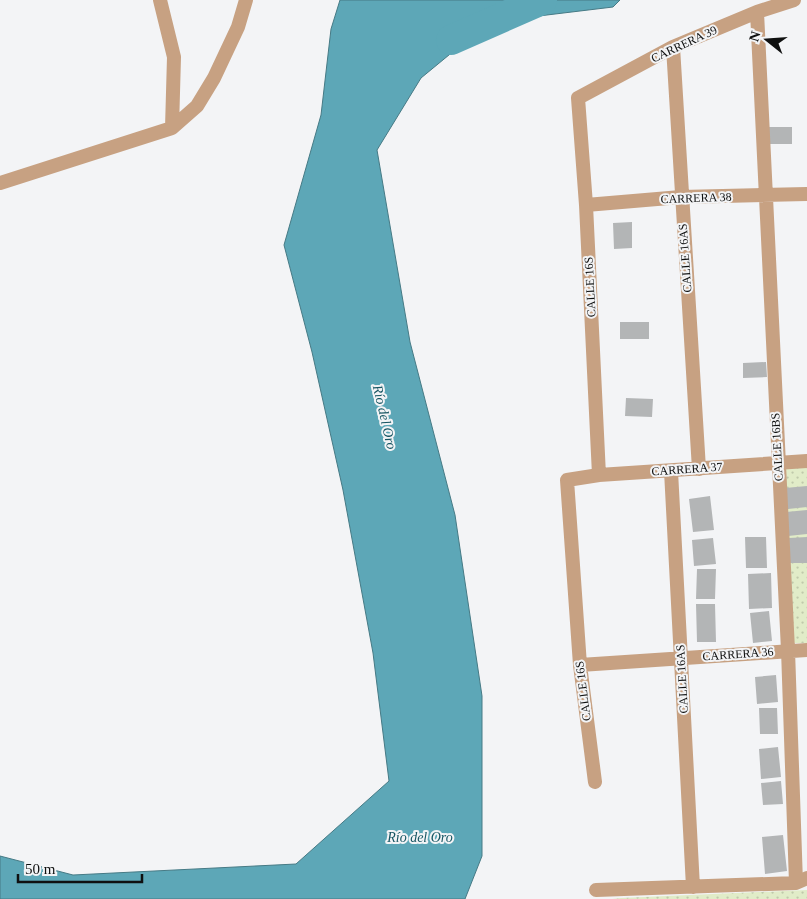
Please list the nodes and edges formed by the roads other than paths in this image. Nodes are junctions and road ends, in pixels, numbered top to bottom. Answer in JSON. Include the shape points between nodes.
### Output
{"nodes":[{"id":1,"x":160,"y":0,"type":"edge"},
{"id":2,"x":246,"y":0,"type":"edge"},
{"id":3,"x":794,"y":0,"type":"edge"},
{"id":4,"x":757,"y":12,"type":"junction"},
{"id":5,"x":674,"y":47,"type":"junction"},
{"id":6,"x":578,"y":98,"type":"joint"},
{"id":7,"x":172,"y":128,"type":"junction"},
{"id":8,"x":0,"y":183,"type":"edge"},
{"id":9,"x":807,"y":194,"type":"edge"},
{"id":10,"x":765,"y":196,"type":"junction"},
{"id":11,"x":681,"y":197,"type":"junction"},
{"id":12,"x":586,"y":206,"type":"junction"},
{"id":13,"x":807,"y":461,"type":"edge"},
{"id":14,"x":778,"y":462,"type":"junction"},
{"id":15,"x":699,"y":469,"type":"junction"},
{"id":16,"x":671,"y":471,"type":"junction"},
{"id":17,"x":599,"y":475,"type":"junction"},
{"id":18,"x":567,"y":480,"type":"joint"},
{"id":19,"x":788,"y":650,"type":"junction"},
{"id":20,"x":807,"y":650,"type":"edge"},
{"id":21,"x":681,"y":658,"type":"junction"},
{"id":22,"x":580,"y":665,"type":"junction"},
{"id":23,"x":595,"y":782,"type":"dead end"},
{"id":24,"x":801,"y":880,"type":"edge"},
{"id":25,"x":693,"y":887,"type":"junction"},
{"id":26,"x":596,"y":890,"type":"dead end"}],
"edges":[{"from":1,"to":7,"type":"street","via":[[174,57]]},
{"from":2,"to":7,"type":"street","via":[[238,27],[214,78],[197,106]]},
{"from":3,"to":4,"type":"street","name":"CARRERA 39"},
{"from":4,"to":5,"type":"street","name":"CARRERA 39"},
{"from":4,"to":10,"type":"street","name":"CALLE 16BS"},
{"from":5,"to":6,"type":"street","name":"CARRERA 39"},
{"from":5,"to":11,"type":"street","name":"CALLE 16AS"},
{"from":6,"to":12,"type":"street","name":"CALLE 16S"},
{"from":7,"to":8,"type":"street"},
{"from":9,"to":10,"type":"street","name":"CARRERA 38"},
{"from":10,"to":11,"type":"street","name":"CARRERA 38"},
{"from":10,"to":14,"type":"street","name":"CALLE 16BS"},
{"from":11,"to":12,"type":"street","name":"CARRERA 38"},
{"from":11,"to":15,"type":"street","name":"CALLE 16AS"},
{"from":12,"to":17,"type":"street","name":"CALLE 16S"},
{"from":13,"to":14,"type":"street","name":"CARRERA 37"},
{"from":14,"to":15,"type":"street","name":"CARRERA 37"},
{"from":14,"to":19,"type":"street","name":"CALLE 16BS"},
{"from":15,"to":16,"type":"street","name":"CARRERA 37"},
{"from":16,"to":17,"type":"street","name":"CARRERA 37"},
{"from":16,"to":21,"type":"street","name":"CALLE 16AS"},
{"from":17,"to":18,"type":"street","name":"CARRERA 37"},
{"from":18,"to":22,"type":"street","name":"CALLE 16S"},
{"from":19,"to":20,"type":"street","name":"CARRERA 36"},
{"from":19,"to":21,"type":"street","name":"CARRERA 36"},
{"from":19,"to":24,"type":"street","name":"CALLE 16BS"},
{"from":21,"to":22,"type":"street","name":"CARRERA 36"},
{"from":21,"to":25,"type":"street","name":"CALLE 16AS"},
{"from":22,"to":23,"type":"street","name":"CALLE 16S"},
{"from":24,"to":25,"type":"street"},
{"from":25,"to":26,"type":"street"}]}
